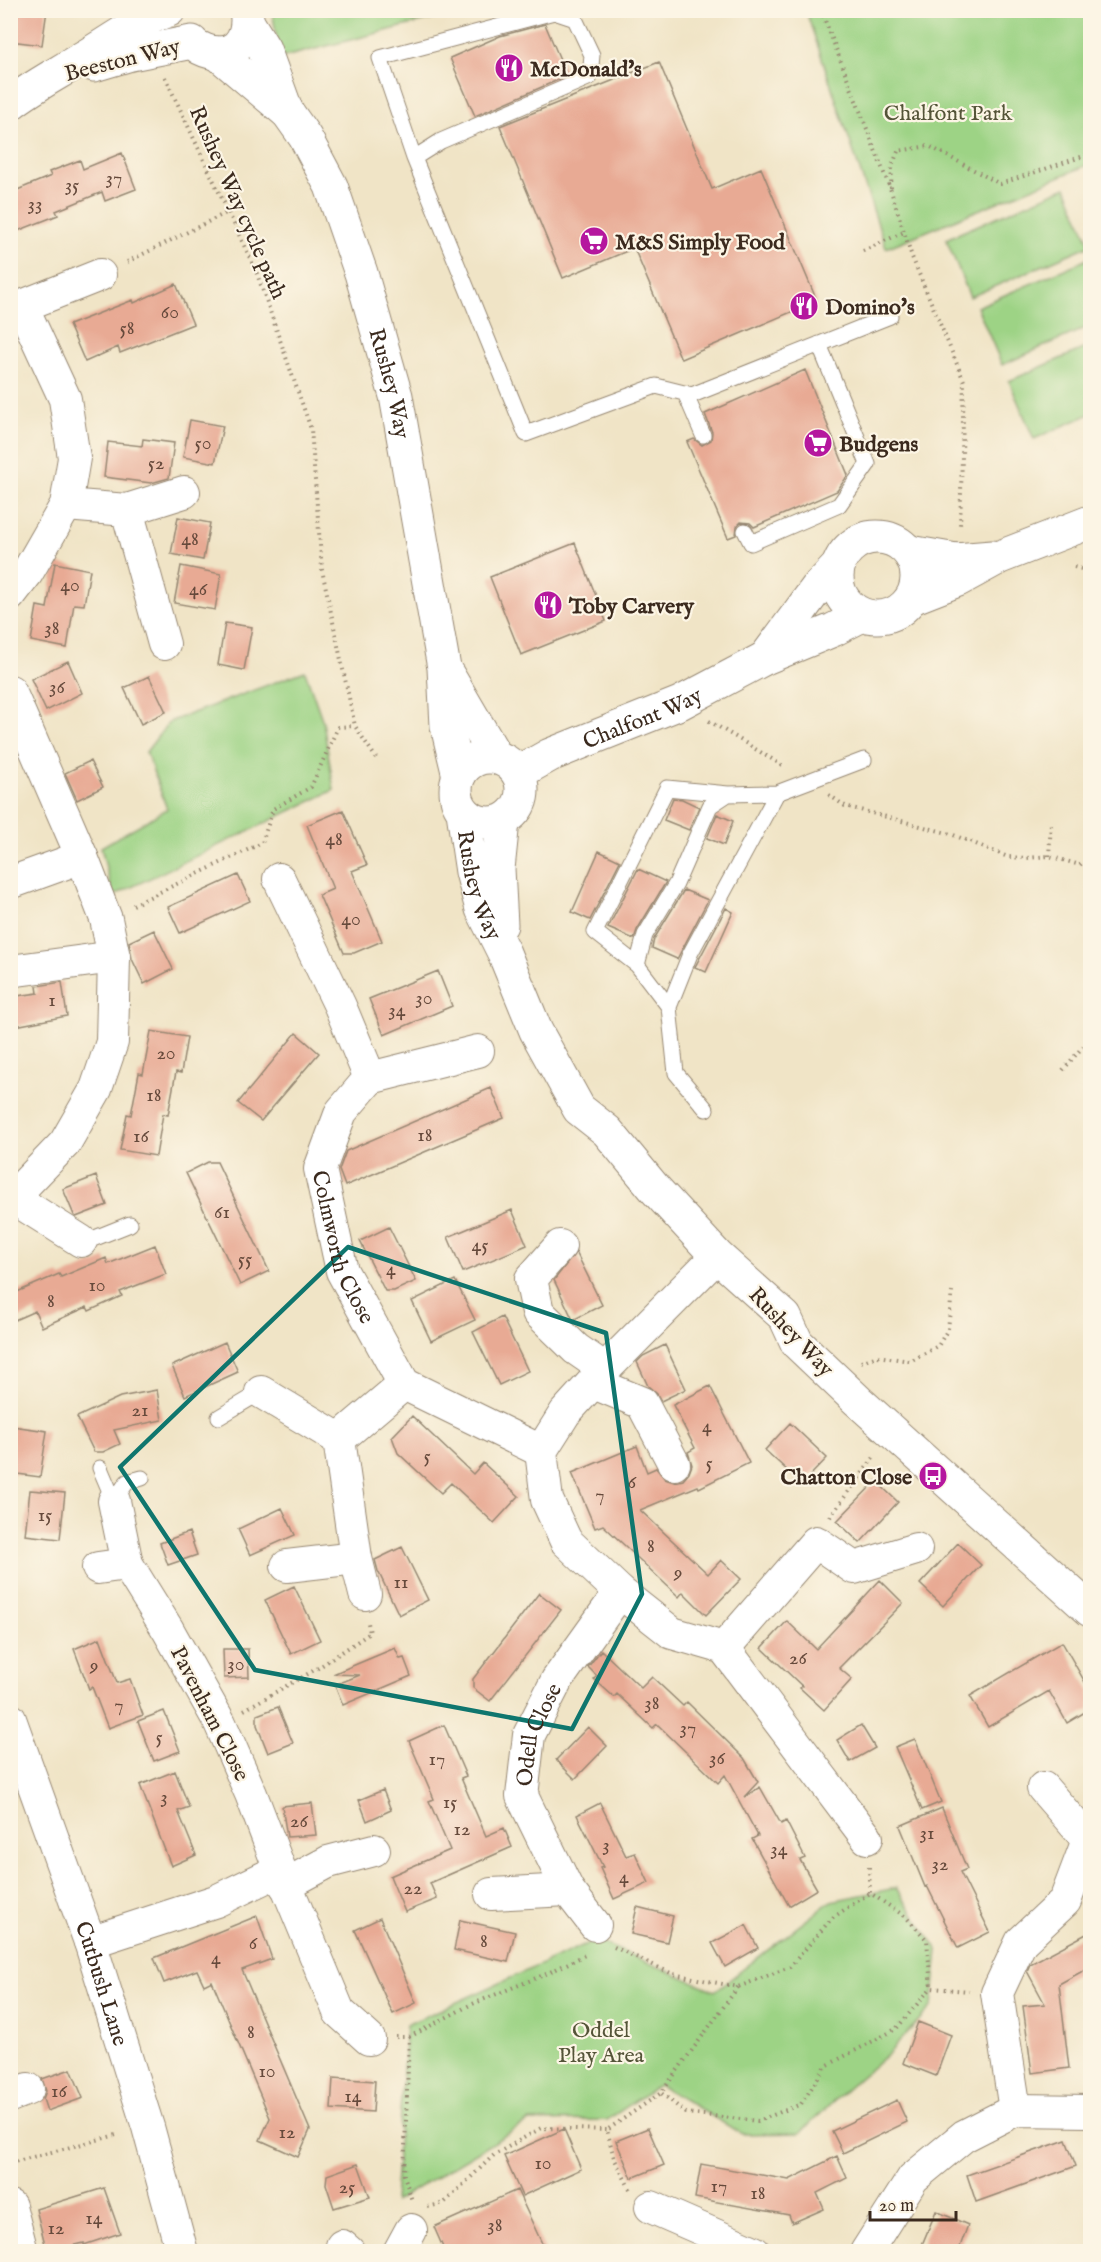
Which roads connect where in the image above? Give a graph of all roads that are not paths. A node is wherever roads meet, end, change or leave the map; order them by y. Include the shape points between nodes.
1 (169, 10) edge
2 (247, 17) edge
3 (199, 35) edge
4 (52, 77) junction
5 (10, 104) edge
6 (288, 113) junction
7 (414, 158) junction
8 (100, 275) road end
9 (890, 315) dead end
10 (22, 331) edge
11 (819, 344) junction
12 (685, 393) junction
13 (703, 435) dead end
14 (184, 492) dead end
15 (66, 505) junction
16 (127, 510) junction
17 (1090, 522) edge
18 (745, 531) dead end
19 (910, 552) junction
20 (1000, 557) junction
21 (838, 566) junction
22 (10, 595) edge
23 (912, 598) junction
24 (862, 615) junction
25 (164, 644) dead end
26 (765, 658) junction
27 (444, 668) junction
28 (10, 691) edge
29 (864, 760) dead end
30 (507, 765) junction
31 (459, 776) junction
32 (777, 793) junction
33 (728, 794) junction
34 (463, 812) junction
35 (503, 821) junction
36 (82, 857) junction
37 (279, 879) dead end
38 (10, 883) edge
39 (504, 953) junction
40 (114, 957) junction
41 (637, 965) junction
42 (10, 971) edge
43 (669, 1007) junction
44 (478, 1051) dead end
45 (370, 1078) junction
46 (706, 1108) dead end
47 (12, 1199) edge
48 (130, 1224) dead end
49 (81, 1241) joint
50 (560, 1246) dead end
51 (717, 1256) junction
52 (600, 1376) junction
53 (404, 1384) junction
54 (261, 1392) joint
55 (219, 1417) dead end
56 (339, 1439) junction
57 (541, 1451) junction
58 (674, 1464) dead end
59 (100, 1468) dead end
60 (142, 1478) dead end
61 (114, 1501) junction
62 (916, 1550) dead end
63 (356, 1558) junction
64 (287, 1566) dead end
65 (620, 1592) junction
66 (365, 1594) road end
67 (1090, 1610) edge
68 (724, 1648) junction
69 (10, 1719) edge
70 (1043, 1788) dead end
71 (867, 1838) road end
72 (1089, 1840) edge
73 (374, 1850) dead end
74 (282, 1877) junction
75 (568, 1890) junction
76 (491, 1894) dead end
77 (601, 1935) road end
78 (90, 1942) junction
79 (369, 2038) road end
80 (1015, 2110) junction
81 (1090, 2111) edge
82 (10, 2206) edge
83 (651, 2207) road end
84 (22, 2252) edge
85 (182, 2252) edge
86 (754, 2252) edge
87 (866, 2252) edge

1 - 4 street, Beeston Way
2 - 3 street, Beeston Way via 246,34 232,50
2 - 6 street, Rushey Way
3 - 4 street, Beeston Way
3 - 6 street, Rushey Way
4 - 5 street, Beeston Way
6 - 27 street, Rushey Way via 331,186 362,273 396,396
7 - 7 lane via 380,57 554,12 575,19 592,55 590,77 441,141
7 - 12 lane via 526,434 656,386
8 - 10 street via 22,306
9 - 11 lane
10 - 15 street via 65,399 74,458
11 - 12 lane via 692,395
11 - 18 lane via 868,464 839,505 751,543
12 - 13 lane
14 - 16 street
15 - 16 street
15 - 22 street
16 - 25 street
17 - 20 street
19 - 20 street via 956,560
19 - 21 street via 892,539 870,537 850,547
19 - 23 street via 918,574
20 - 23 street via 958,580
21 - 24 street via 837,578 844,600
21 - 26 street, Chalfont Way
23 - 24 street via 905,607 885,617
24 - 26 street, Chalfont Way
26 - 30 street, Chalfont Way via 680,703 550,755
27 - 30 street, Rushey Way
27 - 31 street, Rushey Way via 447,726
28 - 36 street
29 - 32 lane
30 - 31 street via 485,757 474,760
30 - 35 street via 522,784 522,795 519,806
31 - 34 street via 456,795
32 - 33 lane
32 - 43 lane via 690,954
33 - 41 lane via 710,806 676,884 645,935
33 - 41 lane via 667,788 595,932
34 - 35 street via 481,823
34 - 39 street, Rushey Way via 482,909
35 - 39 street, Rushey Way via 498,869
36 - 38 street
36 - 40 street via 106,919
37 - 45 street
39 - 51 street, Rushey Way via 536,1031 579,1109 607,1131
40 - 42 street
40 - 47 street via 112,1042 96,1089 65,1143
41 - 43 lane
43 - 46 lane via 676,1073
44 - 45 street
45 - 53 street, Colmworth Close via 341,1112 320,1169 342,1271
47 - 49 street
48 - 49 lane
50 - 52 street via 531,1279 538,1312
51 - 52 street
51 - 67 street, Rushey Way via 785,1317 797,1342 858,1401
52 - 57 street via 565,1413
52 - 58 street via 642,1403
53 - 56 street
53 - 57 street
54 - 55 lane
54 - 56 street
56 - 63 street
57 - 65 street via 546,1500 566,1541
59 - 61 lane
60 - 61 lane via 127,1482
61 - 74 street, Pavenham Close via 113,1566 168,1630 220,1723
62 - 68 street via 854,1569 816,1542
63 - 64 street
63 - 66 street
65 - 68 street via 672,1633
65 - 75 street, Odell Close via 557,1680 529,1735 522,1796
68 - 71 street
69 - 78 street, Cutbush Lane
70 - 72 street
72 - 80 street via 1065,1901 1022,1942 997,1993
73 - 74 street
74 - 78 street
74 - 79 street, Pavenham Close via 332,2022
75 - 76 street
75 - 77 street, Odell Close
78 - 85 street, Cutbush Lane
80 - 81 street
80 - 87 street via 964,2136 913,2178
82 - 84 street
83 - 86 street

